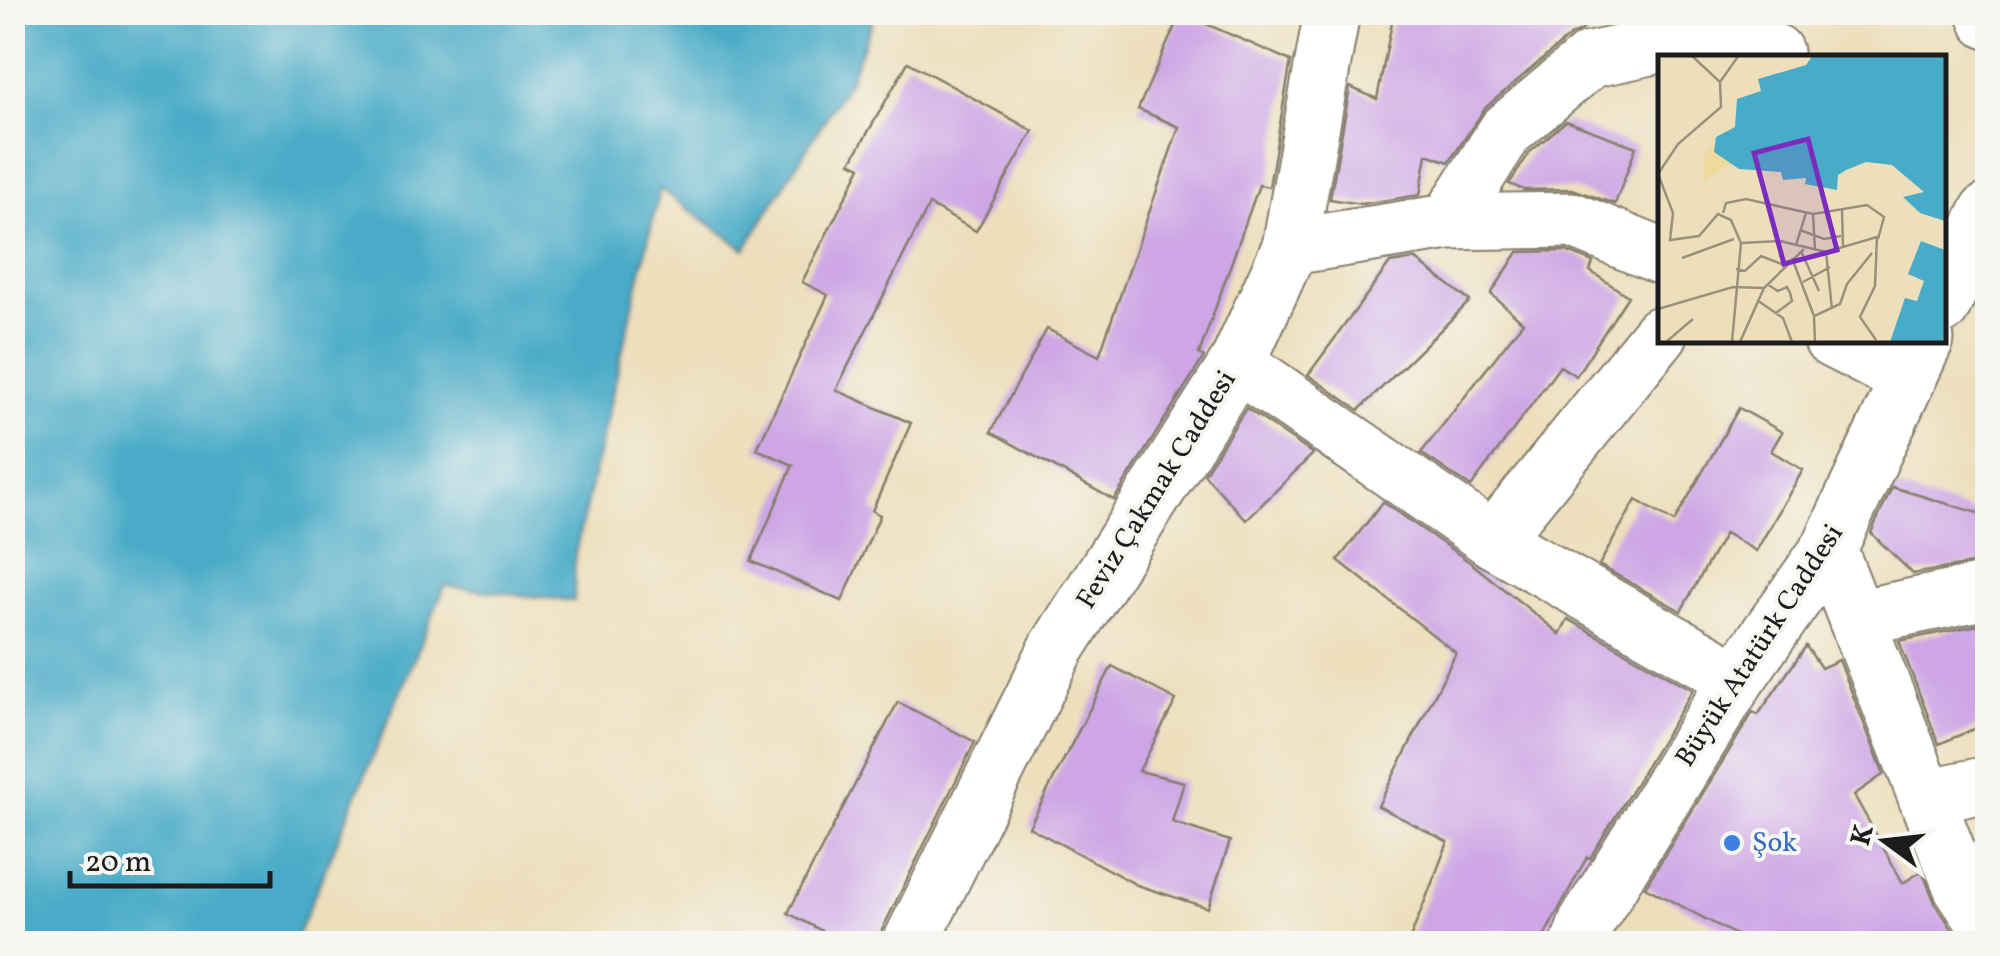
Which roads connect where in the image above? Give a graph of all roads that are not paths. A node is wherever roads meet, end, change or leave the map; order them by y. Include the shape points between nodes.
1 (1332, 12) edge
2 (1985, 12) edge
3 (1988, 21) edge
4 (1775, 41) edge
5 (1988, 212) edge
6 (1448, 222) junction
7 (1290, 248) junction
8 (1658, 255) edge
9 (1945, 300) edge
10 (1658, 336) edge
11 (1840, 342) edge
12 (1917, 360) edge
13 (1237, 364) junction
14 (1493, 540) junction
15 (1829, 549) junction
16 (1988, 592) edge
17 (1856, 618) junction
18 (1737, 679) junction
19 (1988, 784) edge
20 (1926, 797) junction
21 (1988, 926) edge
22 (910, 944) edge
23 (1579, 944) edge

1 - 7 street, Feviz Çakmak Caddesi
2 - 3 street
4 - 6 street via 1674,42 1590,60 1506,131
5 - 9 street
6 - 7 street
6 - 8 street via 1572,220
7 - 13 street, Feviz Çakmak Caddesi
10 - 14 street
11 - 12 street
12 - 15 street, Büyük Atatürk Caddesi
13 - 14 street
13 - 22 street, Feviz Çakmak Caddesi via 1057,648
14 - 18 street
15 - 17 street
15 - 18 street, Büyük Atatürk Caddesi
16 - 17 street
17 - 20 street
18 - 23 street, Büyük Atatürk Caddesi via 1586,922
19 - 20 street
20 - 21 street via 1961,886

